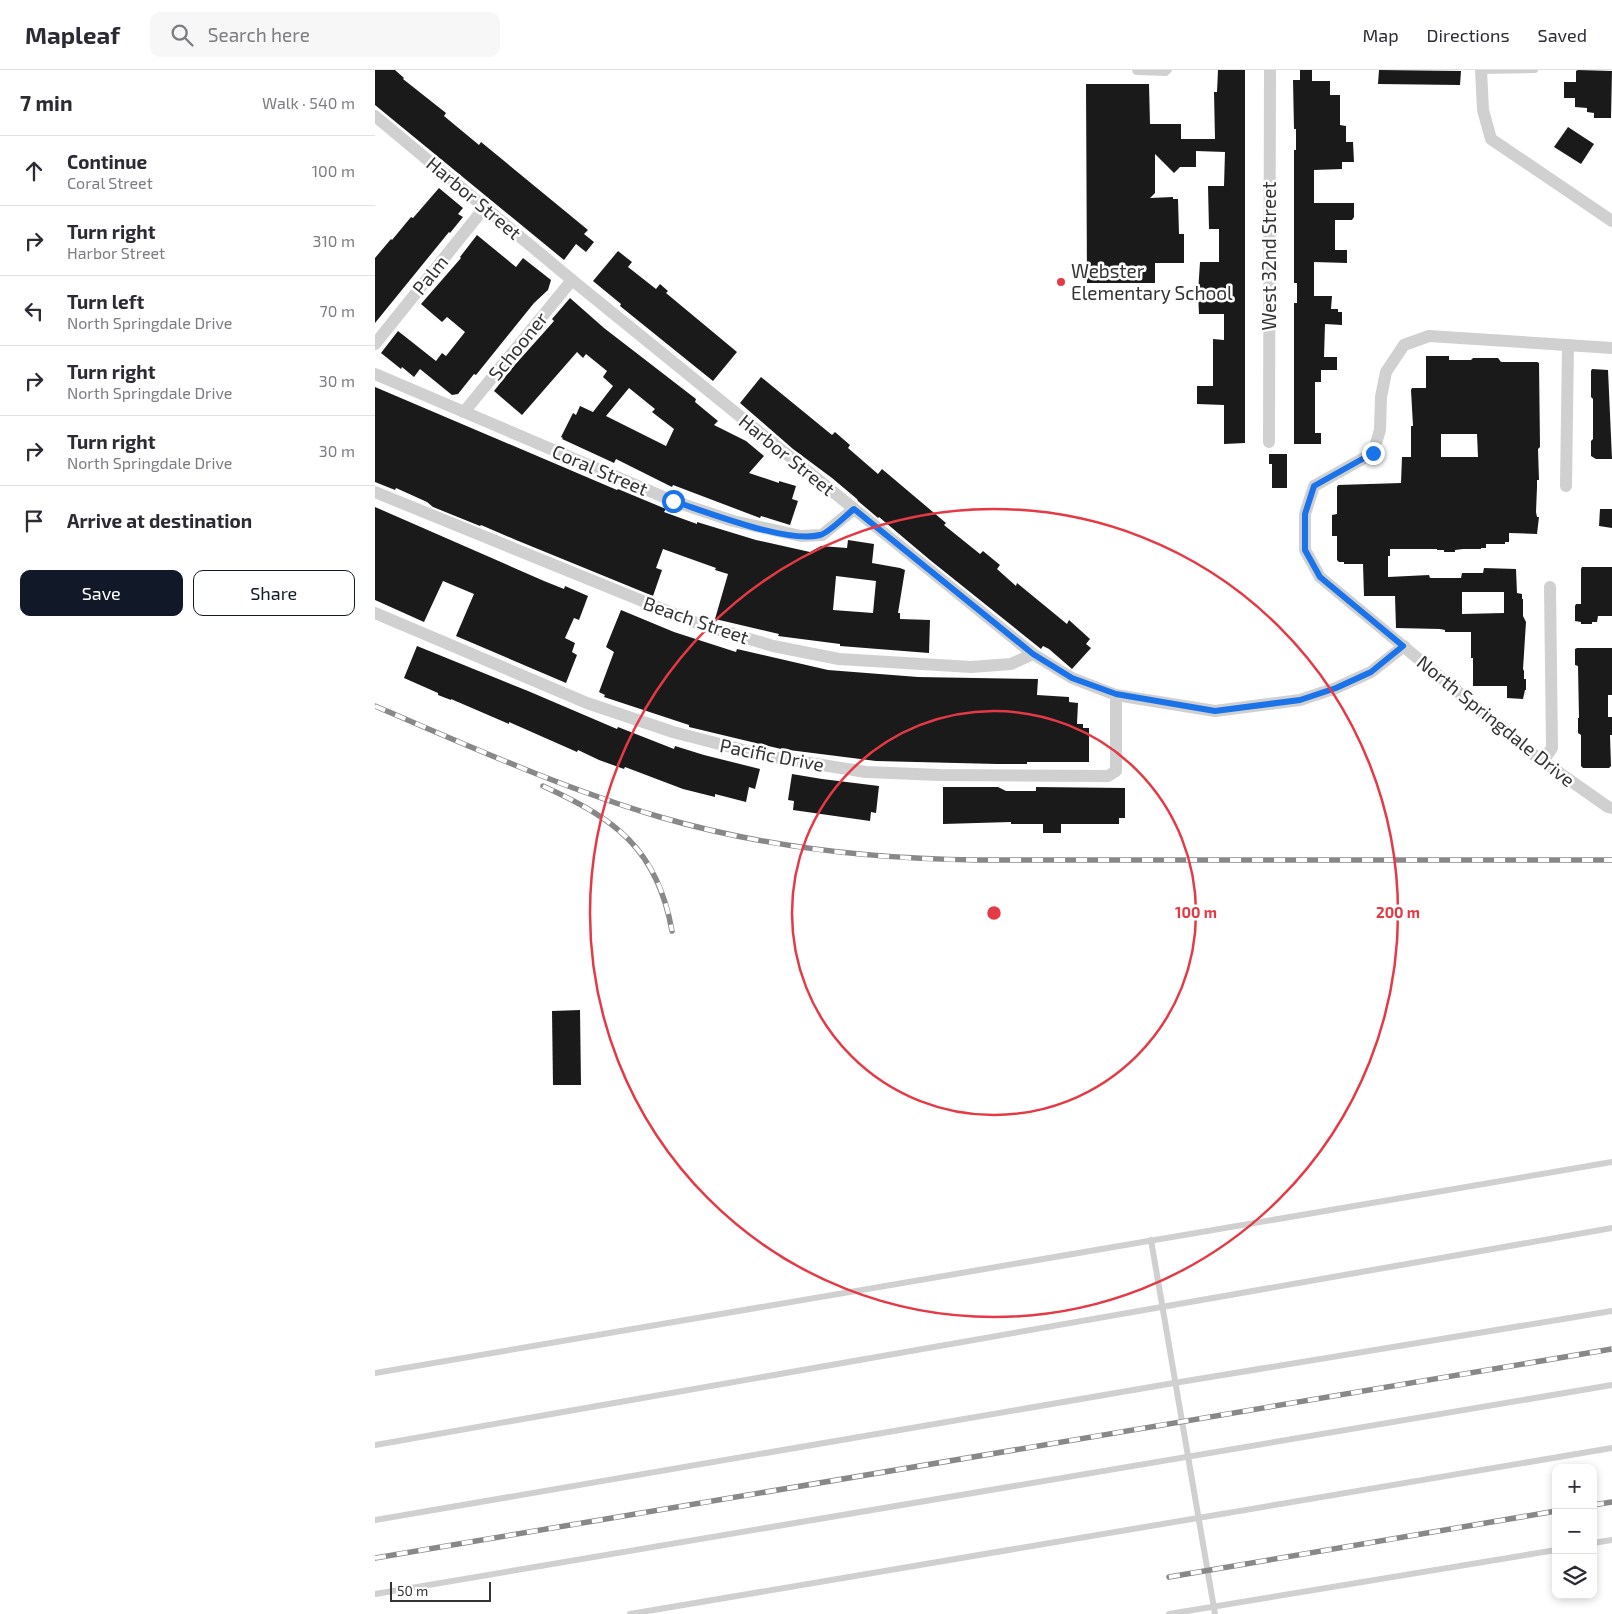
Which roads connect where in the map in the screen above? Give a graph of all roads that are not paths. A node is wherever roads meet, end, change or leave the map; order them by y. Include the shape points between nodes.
1 (1135, 70) edge
2 (1169, 70) edge
3 (1270, 70) edge
4 (1535, 70) edge
5 (1481, 71) edge
6 (375, 116) edge
7 (485, 207) junction
8 (1612, 221) edge
9 (572, 280) junction
10 (375, 344) edge
11 (1568, 345) junction
12 (1612, 348) edge
13 (375, 374) edge
14 (464, 412) junction
15 (1269, 442) dead end
16 (1566, 486) dead end
17 (375, 492) edge
18 (854, 509) junction
19 (1550, 587) dead end
20 (375, 613) edge
21 (1403, 646) junction
22 (1033, 654) junction
23 (1116, 694) junction
24 (1543, 761) junction
25 (1612, 808) edge
26 (1612, 1162) edge
27 (1612, 1228) edge
28 (1151, 1240) junction
29 (1162, 1307) junction
30 (1612, 1311) edge
31 (375, 1373) edge
32 (1175, 1383) junction
33 (1612, 1385) edge
34 (375, 1445) edge
35 (1612, 1448) edge
36 (1187, 1456) junction
37 (1198, 1518) junction
38 (375, 1520) edge
39 (1612, 1540) edge
40 (1597, 1542) edge
41 (1552, 1551) edge
42 (375, 1594) edge
43 (1213, 1606) junction
44 (630, 1614) edge
45 (1169, 1614) edge
46 (1215, 1614) edge

1 - 2 lane via 1165,73
3 - 15 street, West 32nd Street
4 - 5 lane
5 - 8 street via 1483,110 1491,139
6 - 7 street, Harbor Street
7 - 9 street, Harbor Street
7 - 10 street, Palm
9 - 14 street, Schooner
9 - 18 street, Harbor Street
11 - 12 street, North Springdale Drive
11 - 16 street
11 - 21 street, North Springdale Drive via 1429,336 1404,345 1386,372 1381,397 1381,430 1373,453 1314,486 1305,514 1305,550 1320,577
13 - 14 street, Coral Street
14 - 18 street, Coral Street via 673,501 733,521 801,536 822,535
17 - 22 street, Beach Street via 699,624 773,646 839,659 971,667 1011,664
18 - 22 street, Harbor Street
19 - 24 street via 1552,748
20 - 23 street, Pacific Drive via 587,703 673,732 767,756 866,772 1108,776 1116,771
21 - 23 street, Harbor Street via 1371,672 1300,700 1215,711
21 - 24 street, North Springdale Drive
22 - 23 street, Harbor Street via 1072,678
24 - 25 street, North Springdale Drive
26 - 28 lane
27 - 29 lane
28 - 29 lane
28 - 31 lane
29 - 32 lane
29 - 34 lane
30 - 32 lane
32 - 36 lane
32 - 38 lane
33 - 36 lane
35 - 37 lane
36 - 37 lane
36 - 42 lane
37 - 43 lane
37 - 44 lane
39 - 40 lane
41 - 43 lane
43 - 45 lane
43 - 46 lane

